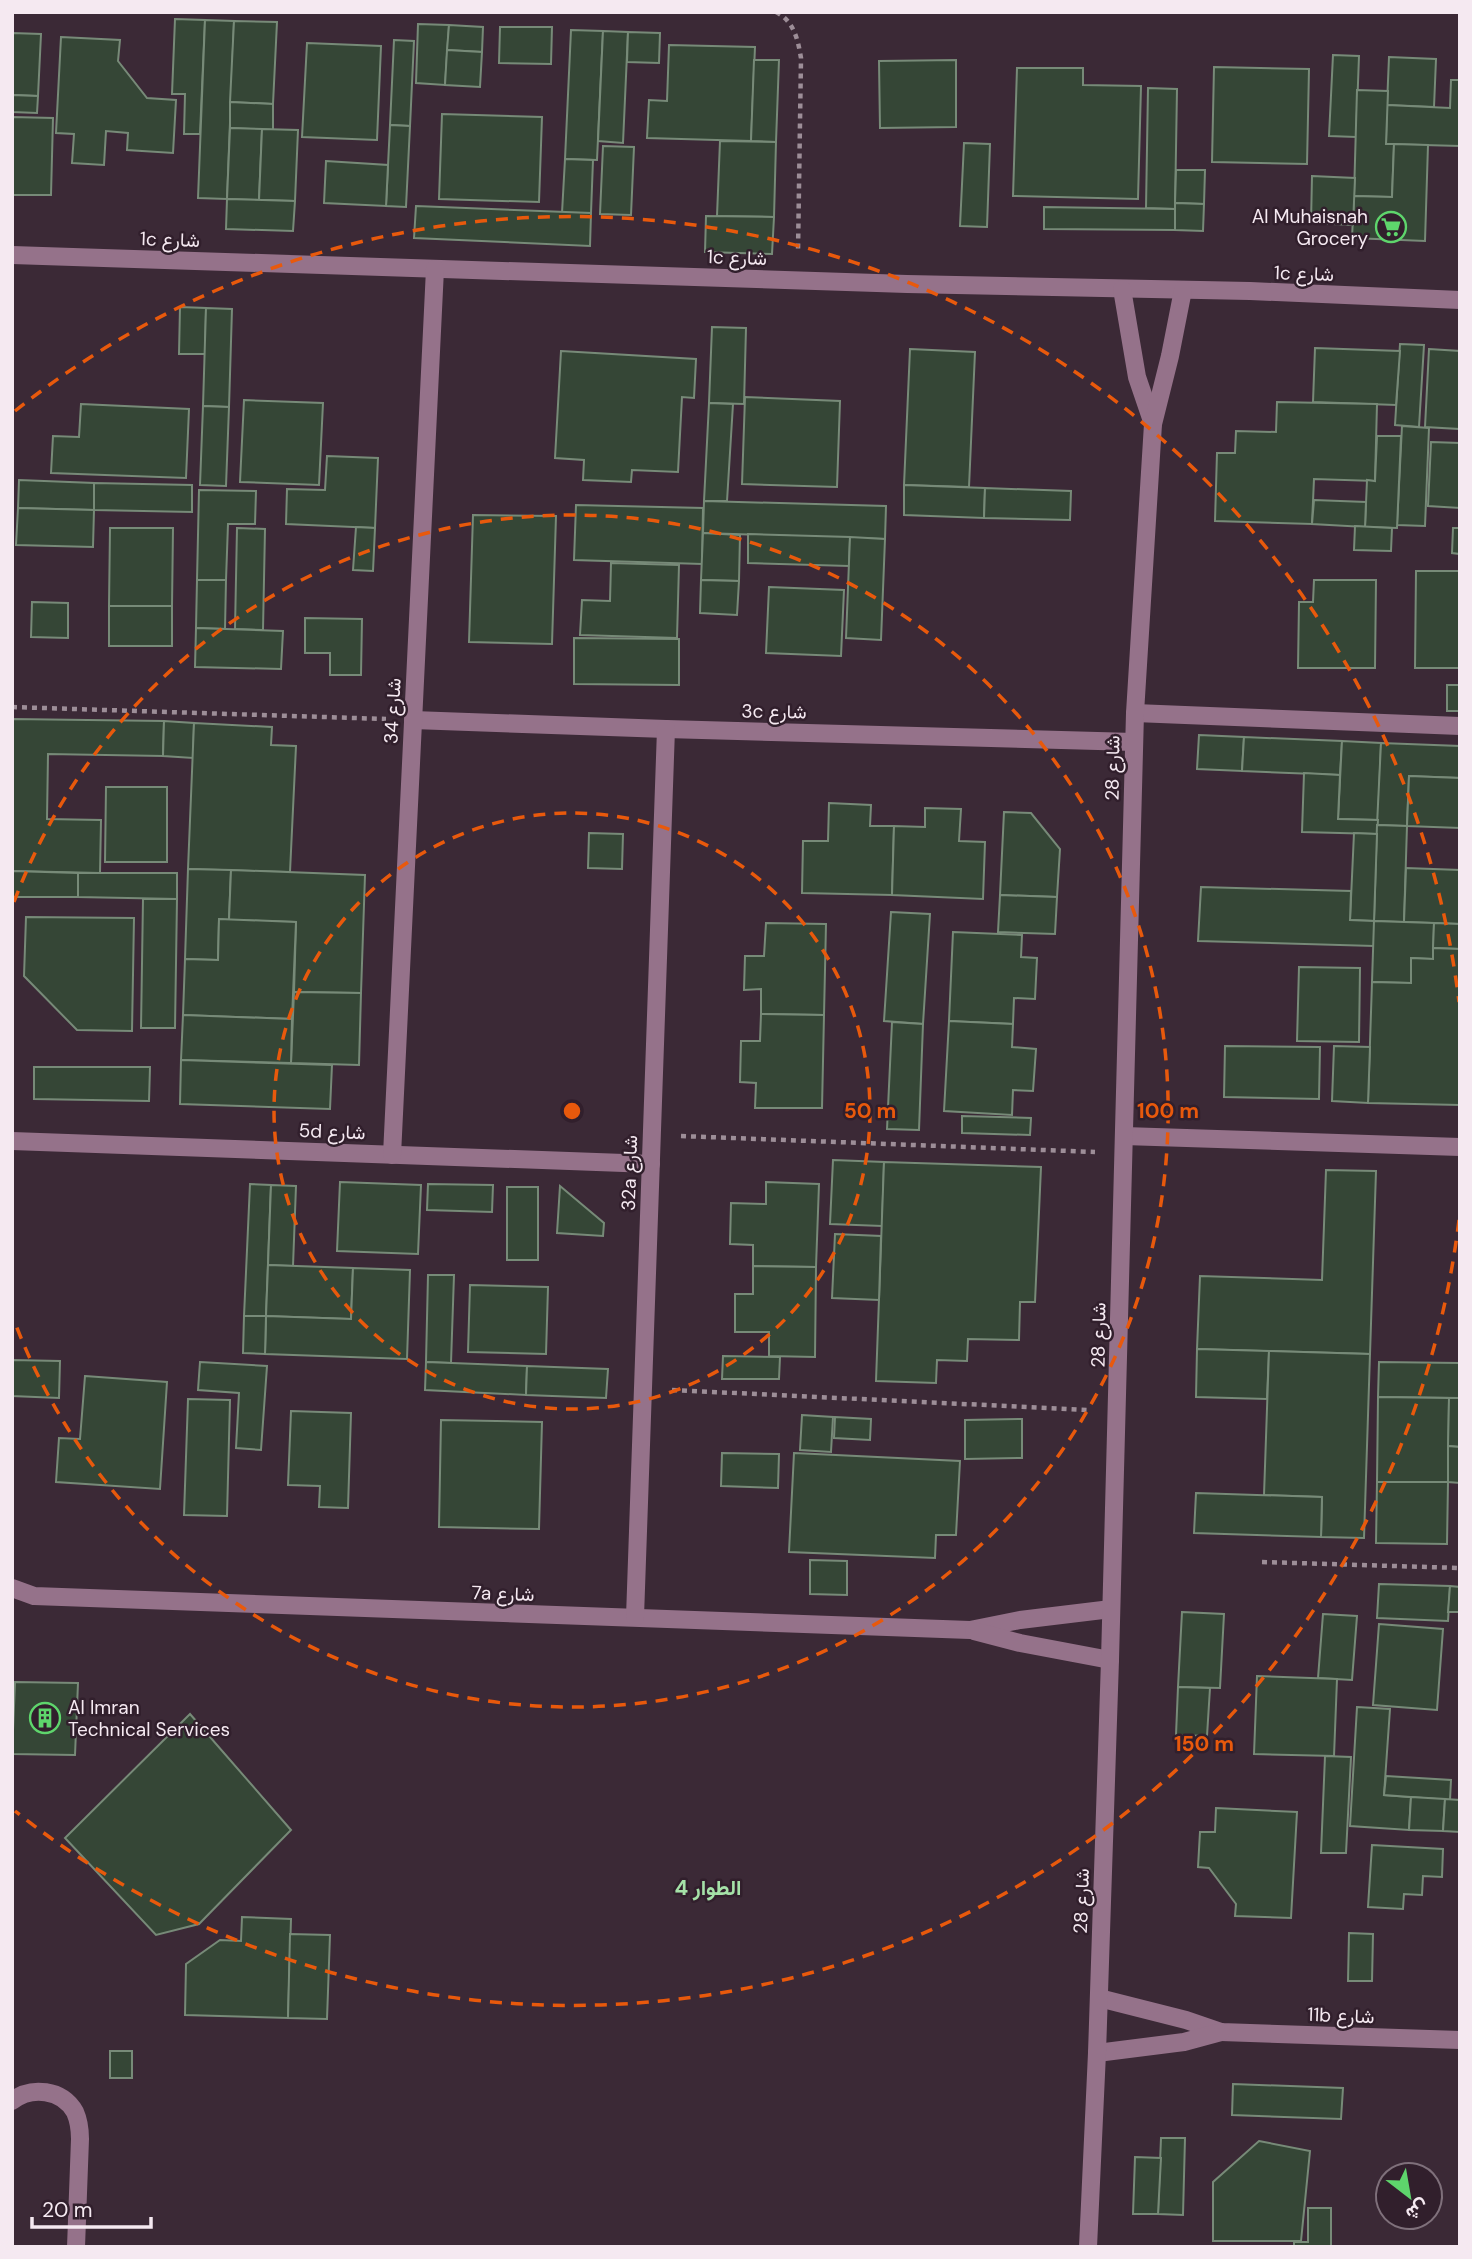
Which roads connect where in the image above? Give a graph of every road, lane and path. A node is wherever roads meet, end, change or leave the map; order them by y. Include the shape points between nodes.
1 (776, 12) edge
2 (12, 255) edge
3 (435, 269) junction
4 (797, 280) junction
5 (1122, 289) junction
6 (1183, 290) junction
7 (1460, 300) edge
8 (1153, 424) junction
9 (12, 707) edge
10 (1135, 713) junction
11 (413, 720) junction
12 (1460, 726) edge
13 (666, 729) junction
14 (1134, 741) junction
15 (652, 1135) junction
16 (12, 1141) edge
17 (1124, 1144) junction
18 (1460, 1147) edge
19 (392, 1154) junction
20 (651, 1164) junction
21 (643, 1388) junction
22 (1117, 1411) junction
23 (1262, 1562) dead end
24 (1460, 1568) edge
25 (12, 1588) edge
26 (34, 1596) junction
27 (12, 1601) edge
28 (1111, 1609) junction
29 (635, 1617) junction
30 (970, 1630) junction
31 (1110, 1661) junction
32 (1099, 1998) junction
33 (1221, 2032) junction
34 (1460, 2040) edge
35 (1097, 2053) junction
36 (15, 2098) edge
37 (76, 2247) edge
38 (1088, 2247) edge

1 - 4 path via 786,17 798,38 801,58
2 - 3 street, 1c شارع
3 - 4 street, 1c شارع
3 - 11 street, شارع 34
4 - 5 street, 1c شارع
5 - 6 street, 1c شارع
5 - 8 street, شارع 28 via 1137,377
6 - 7 street, 1c شارع
6 - 8 street, شارع 28
8 - 10 street, شارع 28
9 - 11 path
10 - 12 street
10 - 14 street, شارع 28
11 - 13 street, 3c شارع
11 - 19 street, شارع 34
13 - 14 street, 3c شارع
13 - 15 street, 32a شارع
14 - 17 street, شارع 28
15 - 17 path
15 - 20 street, 32a شارع
16 - 19 street, 5d شارع
17 - 18 street
17 - 22 street, شارع 28
19 - 20 street, 5d شارع
20 - 21 street, 32a شارع
21 - 22 path
21 - 29 street, 32a شارع
22 - 28 street, شارع 28
23 - 24 path
25 - 26 street, 7a شارع
26 - 27 street, 7a شارع
26 - 29 street, 7a شارع
28 - 30 street, 7a شارع
28 - 31 street, شارع 28
29 - 30 street, 7a شارع
30 - 31 street, 7a شارع
31 - 32 street, شارع 28
32 - 33 street, 11b شارع
32 - 35 street, شارع 28
33 - 34 street, 11b شارع
33 - 35 street, 11b شارع via 1175,2044
35 - 38 street, شارع 28
36 - 37 street via 34,2091 49,2092 74,2110 79,2124

